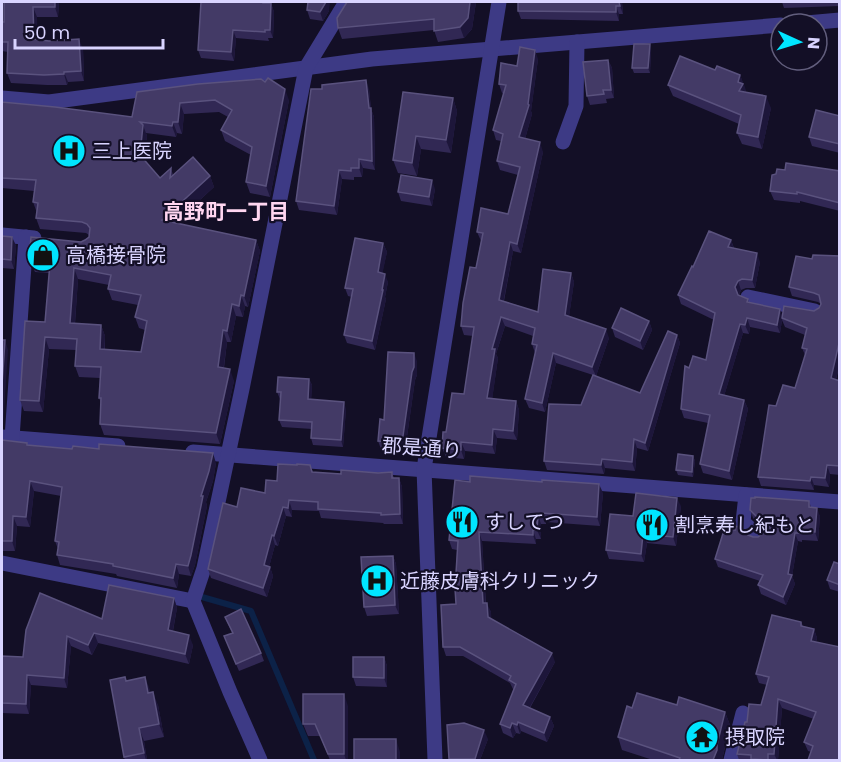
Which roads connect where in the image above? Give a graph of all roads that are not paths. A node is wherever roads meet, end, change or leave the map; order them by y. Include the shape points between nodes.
1 (346, 2) edge
2 (499, 2) edge
3 (769, 26) edge
4 (577, 42) junction
5 (491, 48) junction
6 (306, 68) junction
7 (2, 98) edge
8 (563, 142) dead end
9 (2, 235) edge
10 (26, 237) junction
11 (50, 240) edge
12 (748, 297) edge
13 (816, 311) edge
14 (7, 437) edge
15 (137, 448) edge
16 (183, 452) edge
17 (228, 455) junction
18 (424, 469) junction
19 (746, 495) junction
20 (840, 502) edge
21 (758, 536) edge
22 (2, 563) edge
23 (193, 601) junction
24 (743, 713) dead end
25 (260, 760) edge
26 (435, 760) edge
27 (731, 760) edge

1 - 6 street
2 - 5 street
3 - 4 street
4 - 5 street
4 - 8 street via 576,106
5 - 6 street
5 - 18 street
6 - 7 street via 49,102
6 - 17 street
9 - 10 street
10 - 11 street
10 - 14 street
12 - 13 street
14 - 15 street
16 - 17 street, 郡是通り
17 - 18 street, 郡是通り
17 - 23 street via 204,568
18 - 19 street, 郡是通り
18 - 26 street
19 - 20 street, 郡是通り
19 - 21 street via 743,522
22 - 23 street
23 - 25 street
24 - 27 street

